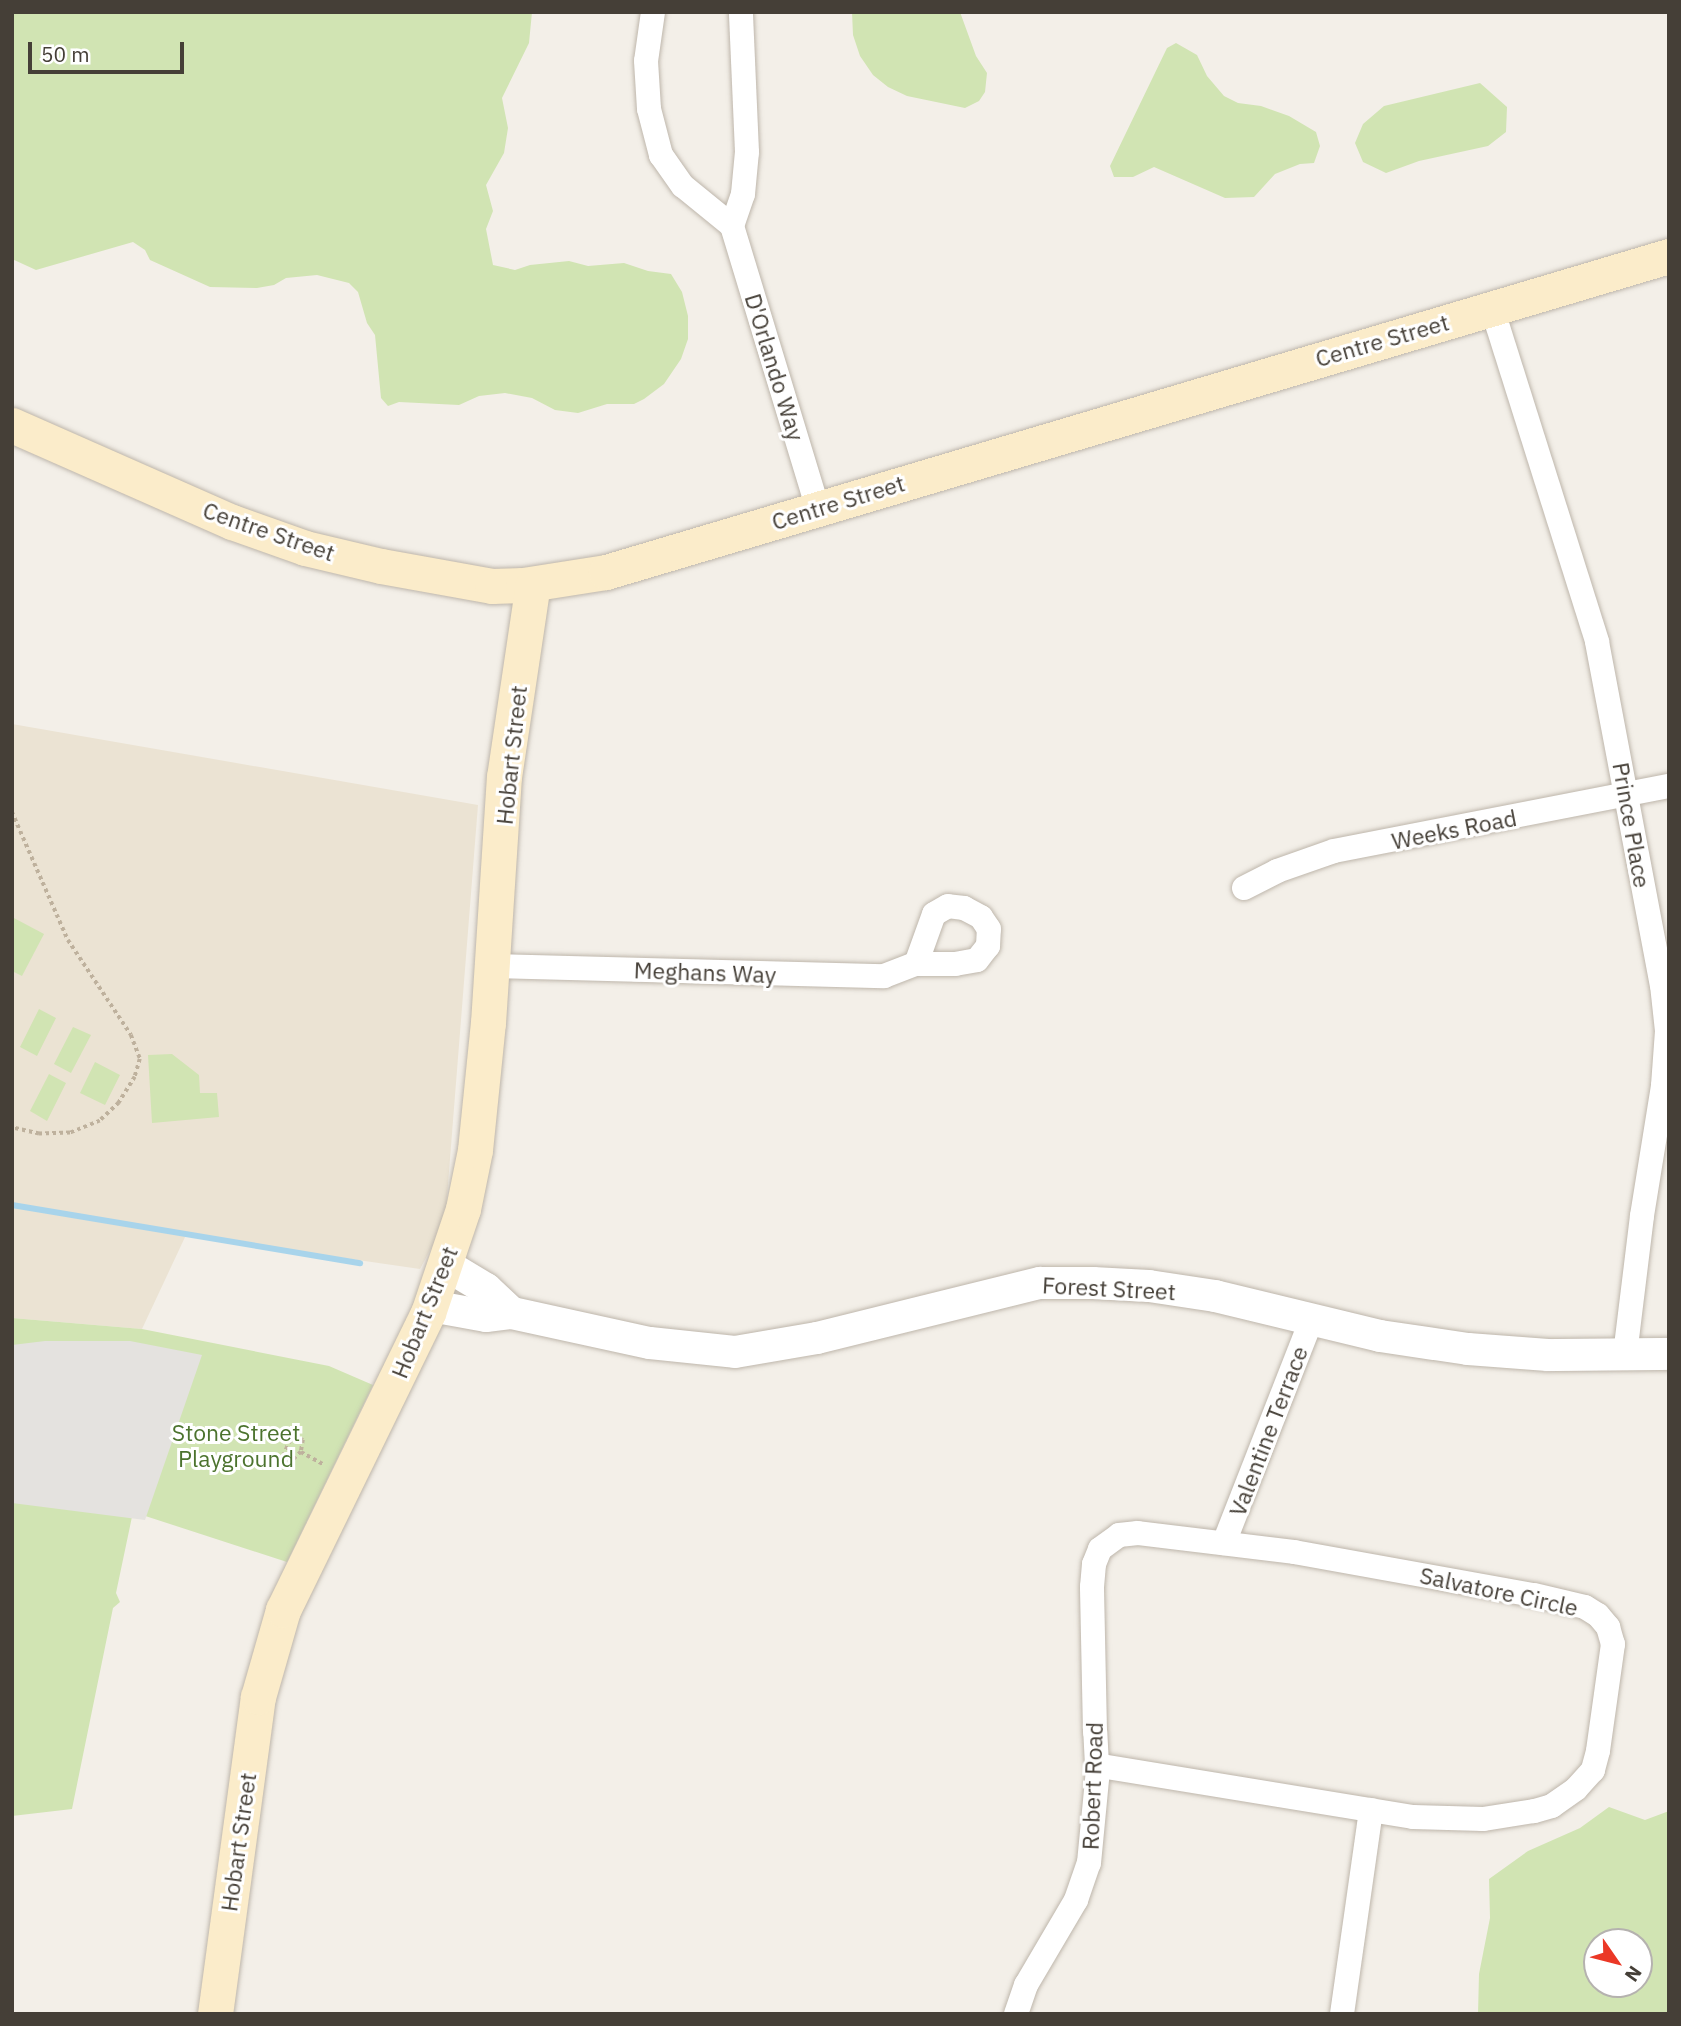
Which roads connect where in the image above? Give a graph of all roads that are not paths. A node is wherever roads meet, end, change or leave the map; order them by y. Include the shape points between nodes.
1 (653, 12) edge
2 (741, 12) edge
3 (733, 226) junction
4 (1665, 261) edge
5 (1492, 308) junction
6 (12, 425) edge
7 (818, 509) junction
8 (533, 584) junction
9 (1669, 786) edge
10 (1626, 795) junction
11 (1244, 888) dead end
12 (916, 964) dead end
13 (493, 965) junction
14 (1662, 1130) edge
15 (446, 1265) junction
16 (431, 1306) junction
17 (512, 1313) junction
18 (1312, 1319) junction
19 (1669, 1354) edge
20 (1625, 1355) junction
21 (1224, 1543) junction
22 (1106, 1544) joint
23 (1097, 1765) junction
24 (1371, 1810) junction
25 (215, 2014) edge
26 (1016, 2014) edge
27 (1342, 2014) edge

1 - 3 street via 646,73 649,109 661,155 683,186
2 - 3 street via 747,152 743,194
3 - 7 street, D'Orlando Way
4 - 5 main road, Centre Street
5 - 7 main road, Centre Street
5 - 10 street, Prince Place via 1587,606
6 - 8 main road, Centre Street via 232,522 305,548 492,586
7 - 8 main road, Centre Street via 606,572
8 - 13 main road, Hobart Street via 504,778
9 - 10 street, Weeks Road
10 - 11 street, Weeks Road via 1334,852
10 - 14 street, Prince Place via 1667,1031
12 - 13 street, Meghans Way via 884,976
13 - 15 main road, Hobart Street via 475,1150
14 - 20 street, Prince Place
15 - 16 main road, Hobart Street
15 - 17 street via 486,1289
16 - 17 street, Forest Street via 486,1317
16 - 25 main road, Hobart Street via 283,1610 258,1698
17 - 18 street, Forest Street via 650,1343 735,1352 817,1338 1040,1283 1149,1286
18 - 20 street, Forest Street via 1380,1336 1468,1349
18 - 21 street, Valentine Terrace
19 - 20 street, Forest Street
21 - 22 street, Salvatore Circle via 1138,1533 1119,1535
21 - 24 street, Salvatore Circle via 1585,1606 1608,1627 1613,1644 1598,1751 1593,1769 1576,1789 1552,1806 1483,1819 1413,1817
22 - 23 street, Robert Road via 1094,1564 1092,1587
23 - 24 street, Salvatore Circle
23 - 26 street, Robert Road via 1089,1863 1076,1900 1026,1986
24 - 27 street

